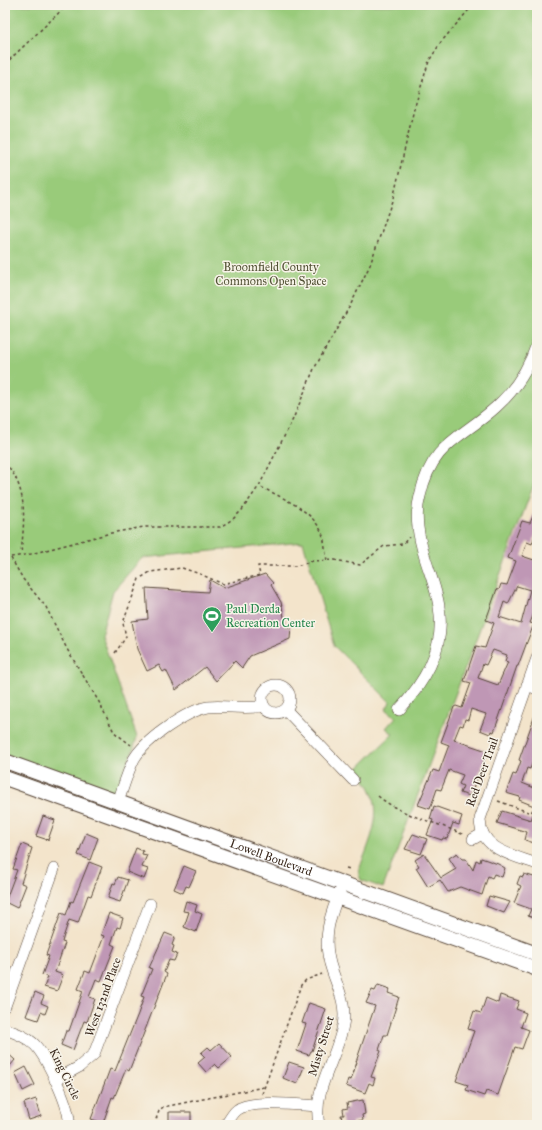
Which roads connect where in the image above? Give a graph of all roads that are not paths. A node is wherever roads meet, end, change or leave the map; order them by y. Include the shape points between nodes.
1 (537, 344) edge
2 (537, 658) edge
3 (532, 687) edge
4 (263, 706) junction
5 (286, 710) junction
6 (399, 710) dead end
7 (5, 762) edge
8 (5, 778) edge
9 (353, 780) dead end
10 (50, 794) junction
11 (118, 802) junction
12 (537, 864) edge
13 (54, 869) dead end
14 (340, 891) junction
15 (150, 904) dead end
16 (537, 954) edge
17 (537, 969) edge
18 (5, 1006) edge
19 (5, 1029) edge
20 (55, 1080) junction
21 (318, 1106) junction
22 (69, 1125) edge
23 (226, 1125) edge
24 (319, 1125) edge

1 - 6 street via 527,367 509,393 495,408 447,444 433,461 425,478 418,502 418,531 439,606 440,635 429,670
2 - 3 street, Red Deer Trail
3 - 12 street, Red Deer Trail via 486,797 478,837
4 - 5 street via 273,713 282,713
4 - 5 street via 262,697 266,689 274,685 280,686 288,691 290,696
4 - 11 street via 199,709 168,728 135,758
5 - 9 street
7 - 11 main road, Lowell Boulevard
8 - 10 main road, Lowell Boulevard
10 - 11 main road via 72,797 108,810 113,810
10 - 14 main road, Lowell Boulevard
11 - 14 main road, Lowell Boulevard
13 - 18 street
14 - 16 main road, Lowell Boulevard
14 - 17 main road, Lowell Boulevard
14 - 21 street, Misty Street via 328,926 326,947 342,995 344,1015 341,1035 321,1089
15 - 20 street, West 132nd Place via 94,1054 79,1067
19 - 20 street, King Circle via 35,1044
20 - 22 street, King Circle via 70,1117
21 - 23 street via 259,1104 238,1109
21 - 24 street, Misty Street

